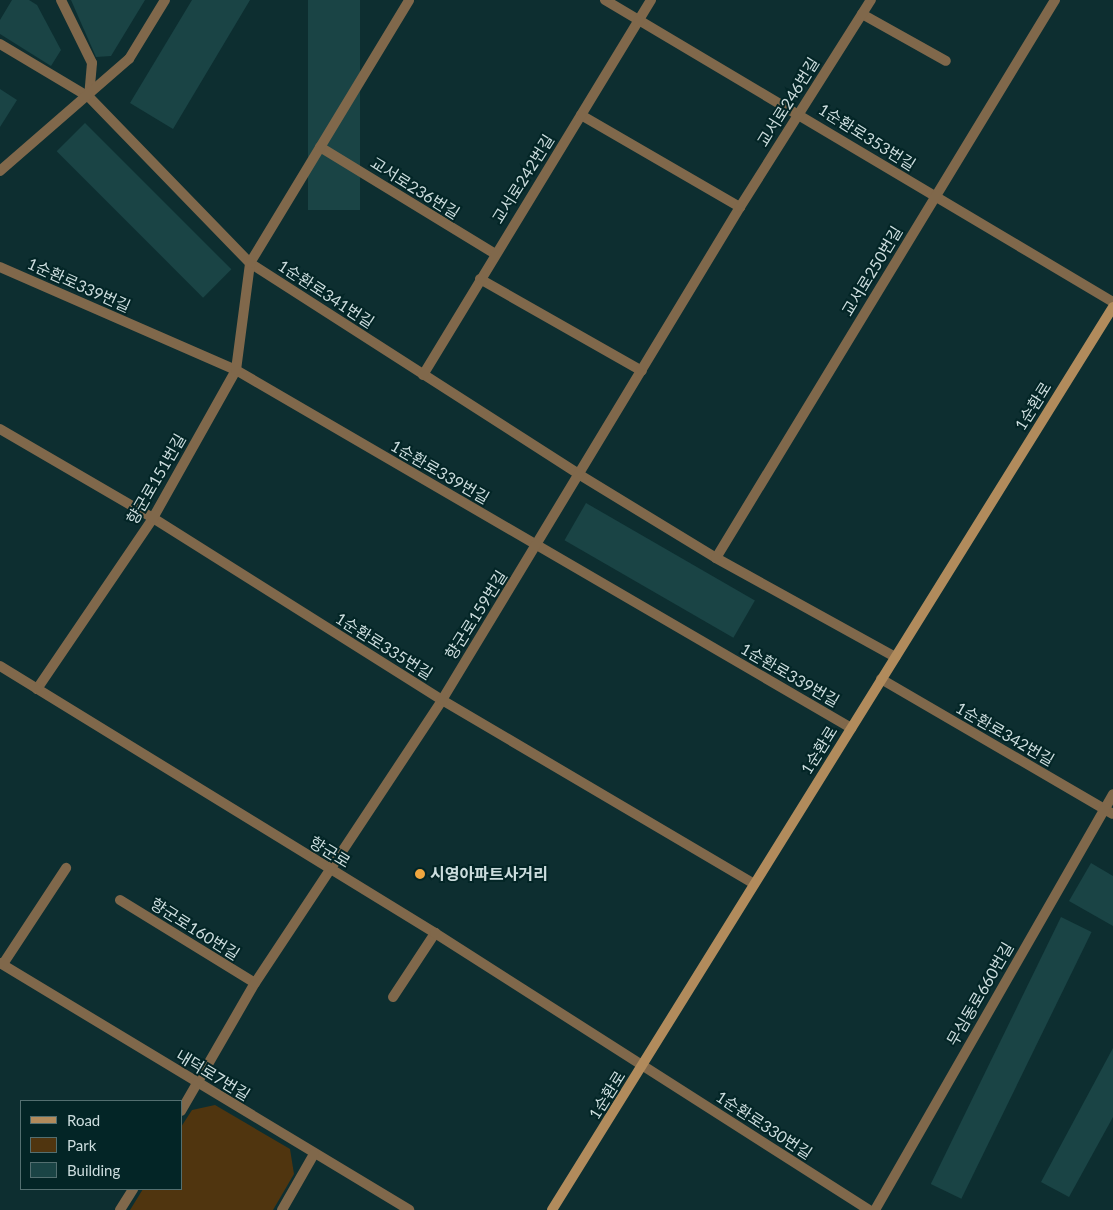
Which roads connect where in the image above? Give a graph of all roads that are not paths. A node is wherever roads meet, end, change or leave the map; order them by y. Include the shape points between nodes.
1 (61, 0) edge
2 (165, 0) edge
3 (409, 0) edge
4 (605, 0) edge
5 (651, 0) edge
6 (871, 0) edge
7 (1055, 0) edge
8 (862, 14) junction
9 (639, 20) junction
10 (0, 44) edge
11 (946, 60) dead end
12 (89, 97) junction
13 (799, 112) junction
14 (581, 115) junction
15 (320, 147) junction
16 (0, 171) edge
17 (935, 197) junction
18 (740, 207) junction
19 (495, 254) junction
20 (250, 263) junction
21 (0, 268) edge
22 (480, 279) junction
23 (1113, 302) edge
24 (1113, 306) edge
25 (236, 370) junction
26 (642, 371) junction
27 (423, 375) junction
28 (0, 429) edge
29 (580, 475) junction
30 (153, 518) junction
31 (536, 546) junction
32 (716, 558) junction
33 (895, 657) junction
34 (0, 666) edge
35 (881, 679) junction
36 (37, 689) junction
37 (442, 700) junction
38 (851, 728) junction
39 (1113, 794) edge
40 (1109, 812) edge
41 (66, 868) dead end
42 (332, 871) junction
43 (754, 884) junction
44 (120, 900) dead end
45 (435, 933) junction
46 (1, 964) edge
47 (255, 983) junction
48 (393, 997) dead end
49 (643, 1066) junction
50 (198, 1084) junction
51 (182, 1109) edge
52 (314, 1154) junction
53 (132, 1190) edge
54 (120, 1210) edge
55 (282, 1210) edge
56 (409, 1210) edge
57 (552, 1210) edge
58 (870, 1210) edge
59 (875, 1210) edge

1 - 12 street via 92,63
2 - 12 street via 129,59
3 - 15 street
4 - 9 street, 1순환로353번길
5 - 9 street, 교서로242번길
6 - 8 street, 교서로246번길
7 - 17 street, 교서로250번길
8 - 11 street
8 - 13 street, 교서로246번길
9 - 13 street, 1순환로353번길
9 - 14 street, 교서로242번길
10 - 12 street, 1순환로341번길
12 - 16 street
12 - 20 street, 1순환로341번길
13 - 17 street, 1순환로353번길
13 - 18 street, 교서로246번길
14 - 18 street
14 - 19 street, 교서로242번길
15 - 19 street, 교서로236번길
15 - 20 street
17 - 23 street, 1순환로353번길
17 - 32 street, 교서로250번길
18 - 26 street, 교서로246번길
19 - 22 street, 교서로242번길
20 - 25 street, 향군로151번길
20 - 27 street, 1순환로341번길
21 - 25 street, 1순환로339번길
22 - 26 street
22 - 27 street, 교서로242번길
24 - 33 main road, 1순환로
25 - 30 street, 향군로151번길
25 - 31 street, 1순환로339번길
26 - 29 street, 교서로246번길
27 - 29 street, 1순환로341번길
28 - 30 street, 1순환로335번길
29 - 31 street, 향군로159번길
29 - 32 street, 1순환로341번길
30 - 36 street, 향군로151번길
30 - 37 street, 1순환로335번길
31 - 37 street, 향군로159번길
31 - 38 street, 1순환로339번길
32 - 33 street, 1순환로341번길
33 - 35 main road, 1순환로
34 - 36 street, 향군로
35 - 38 main road, 1순환로
35 - 40 street, 1순환로342번길
36 - 42 street, 향군로
37 - 42 street, 향군로159번길
37 - 43 street, 1순환로335번길
38 - 43 main road, 1순환로
39 - 40 street, 무심동로660번길
40 - 59 street, 무심동로660번길
41 - 46 street, 내덕로7번길
42 - 45 street, 향군로
42 - 47 street
43 - 49 main road, 1순환로
44 - 47 street, 향군로160번길
45 - 48 street
45 - 49 street, 향군로
46 - 50 street, 내덕로7번길
47 - 50 street
49 - 57 main road, 1순환로
49 - 58 street, 1순환로330번길
50 - 51 street
50 - 52 street, 내덕로7번길
52 - 55 street
52 - 56 street, 내덕로7번길
53 - 54 street

